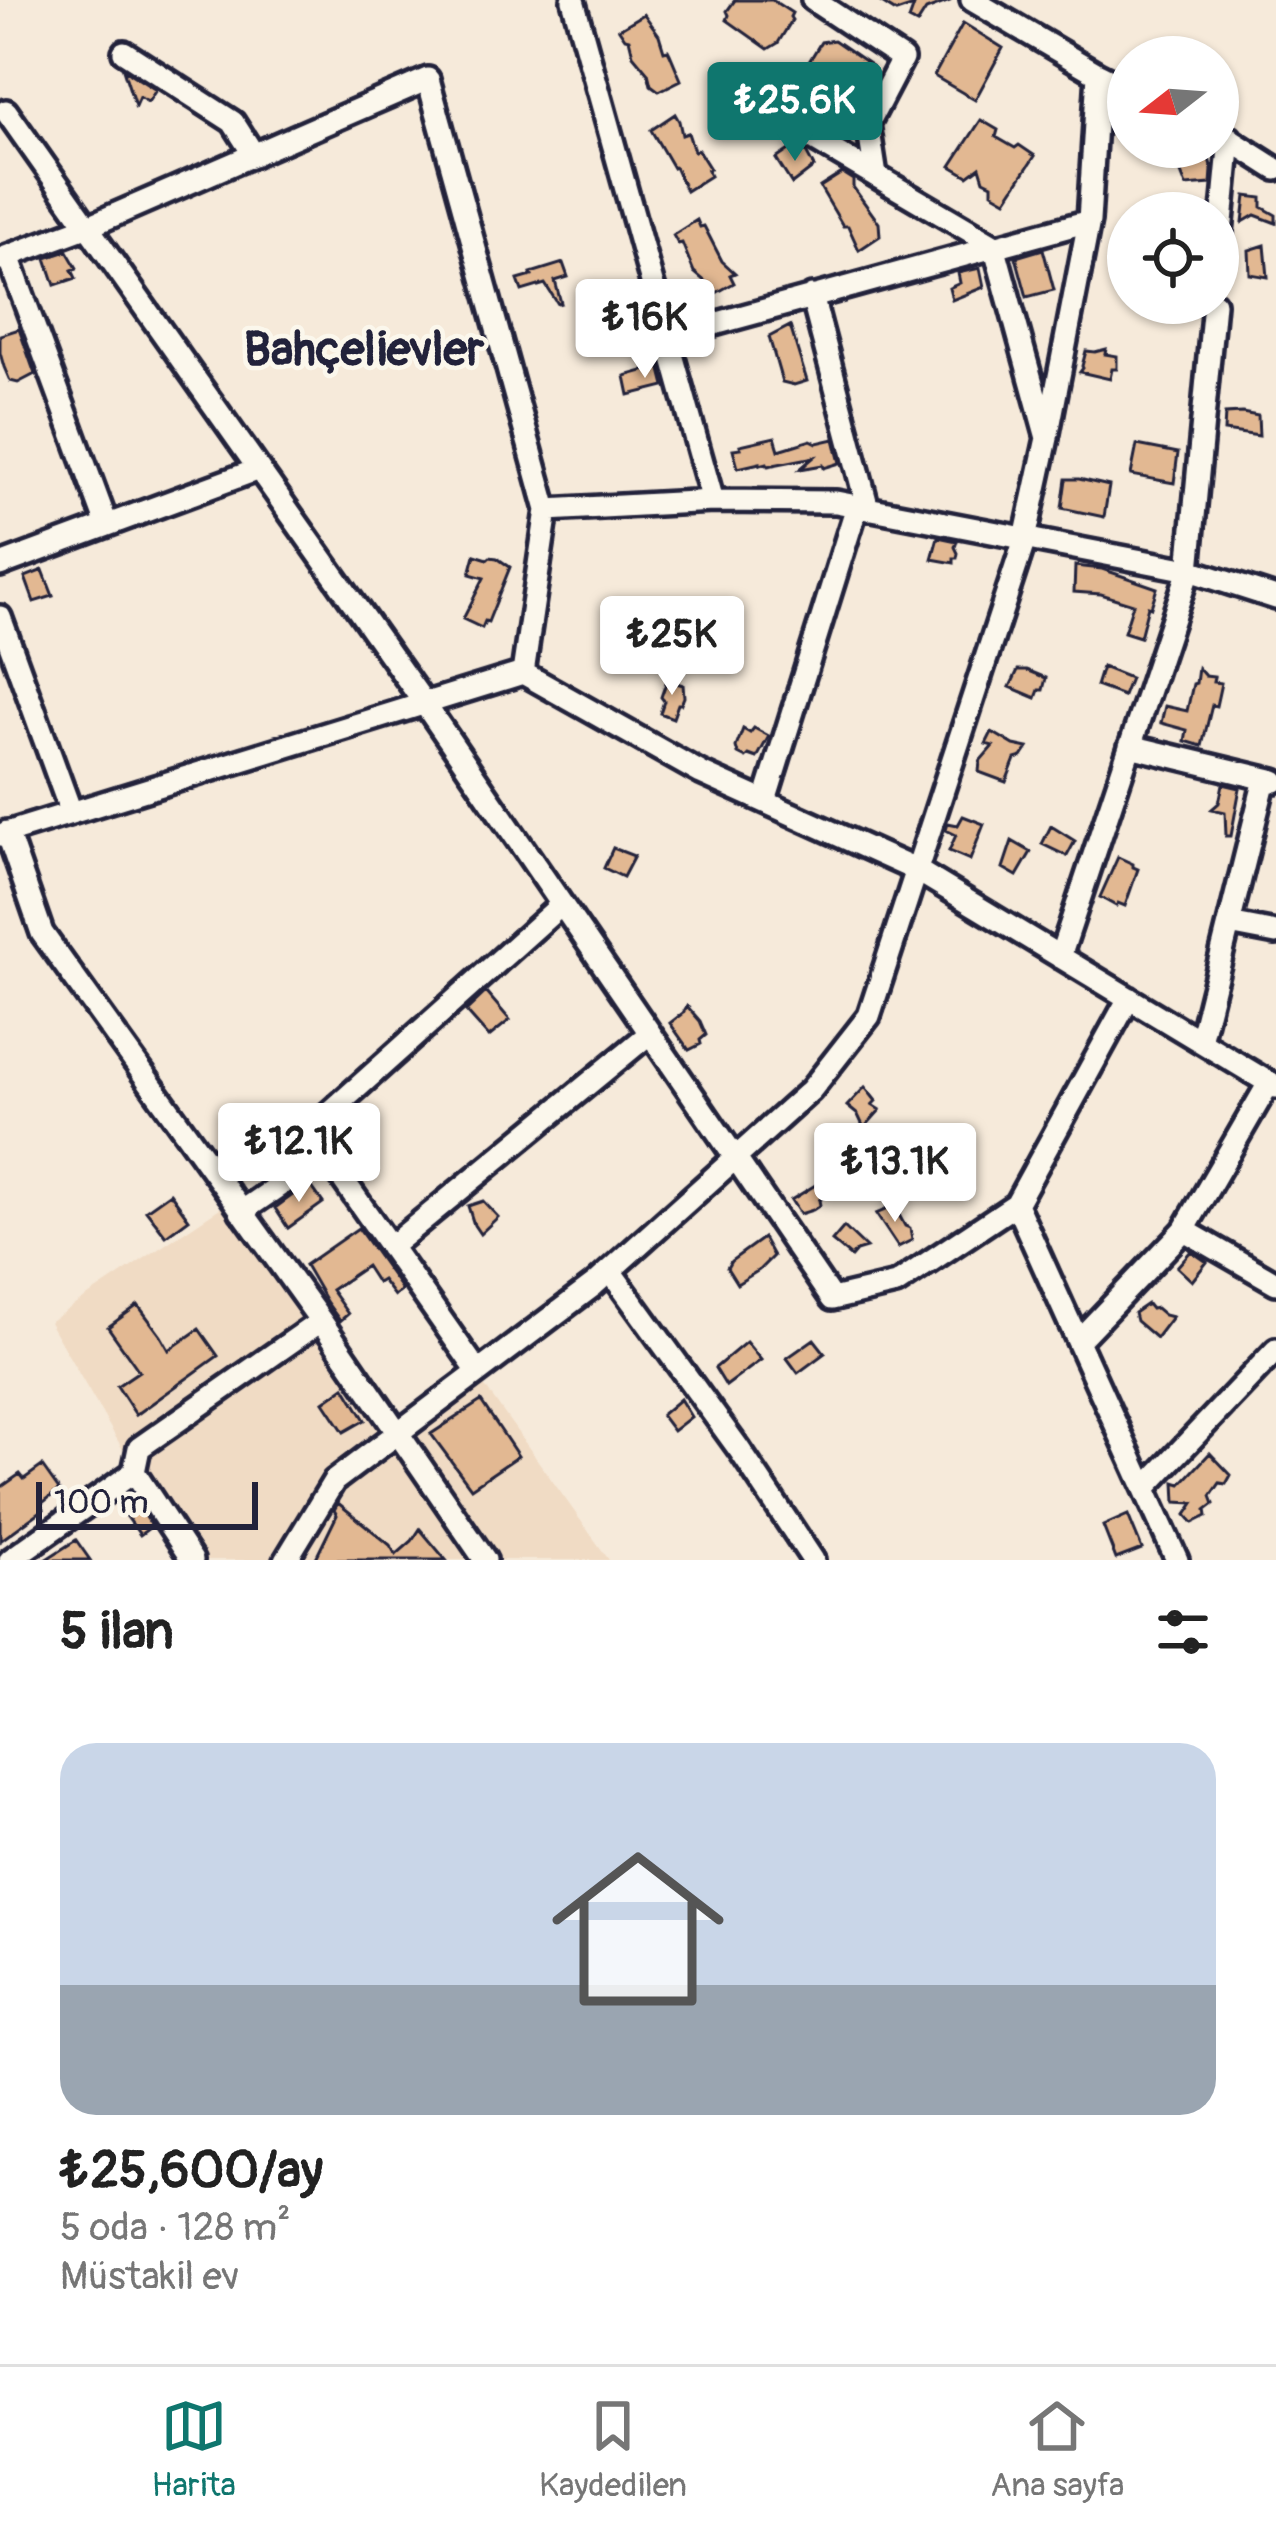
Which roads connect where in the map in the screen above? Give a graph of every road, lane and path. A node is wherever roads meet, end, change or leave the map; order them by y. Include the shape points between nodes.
1 (573, 0) edge
2 (813, 0) edge
3 (972, 0) edge
4 (124, 52) dead end
5 (1099, 74) junction
6 (1107, 78) edge
7 (740, 96) dead end
8 (6, 111) dead end
9 (1239, 145) edge
10 (254, 155) junction
11 (1276, 169) edge
12 (876, 176) junction
13 (1089, 221) junction
14 (89, 226) junction
15 (994, 245) junction
16 (4, 258) edge
17 (812, 296) junction
18 (1212, 324) edge
19 (667, 337) junction
20 (1047, 438) junction
21 (259, 469) junction
22 (713, 501) junction
23 (862, 508) junction
24 (547, 510) junction
25 (107, 525) junction
26 (1024, 539) junction
27 (0, 565) edge
28 (1189, 570) junction
29 (1276, 598) edge
30 (0, 616) edge
31 (523, 673) junction
32 (424, 703) junction
33 (1130, 746) junction
34 (1271, 780) edge
35 (765, 801) junction
36 (71, 812) junction
37 (3, 833) edge
38 (917, 871) junction
39 (561, 904) junction
40 (1229, 924) junction
41 (1276, 933) edge
42 (1060, 956) junction
43 (1129, 998) junction
44 (649, 1034) junction
45 (1200, 1041) junction
46 (1273, 1085) edge
47 (325, 1154) junction
48 (734, 1160) junction
49 (1016, 1204) junction
50 (241, 1212) junction
51 (1184, 1230) junction
52 (390, 1246) junction
53 (610, 1271) junction
54 (1276, 1282) edge
55 (321, 1321) junction
56 (1078, 1341) junction
57 (1276, 1349) edge
58 (478, 1372) junction
59 (398, 1432) junction
60 (134, 1472) junction
61 (1144, 1488) junction
62 (10, 1560) edge
63 (192, 1560) edge
64 (286, 1560) edge
65 (484, 1560) edge
66 (813, 1560) edge
67 (1177, 1560) edge

1 - 19 street
2 - 12 street via 902,59 868,124
3 - 5 street
4 - 10 street via 233,122
5 - 6 street
5 - 13 street
7 - 12 street
8 - 14 street
9 - 11 street
10 - 14 street
10 - 24 street via 428,80
12 - 15 street
13 - 15 street
13 - 20 street
14 - 16 street
14 - 21 street
15 - 17 street
15 - 20 street
16 - 25 street
17 - 19 street
17 - 23 street
18 - 28 street
19 - 22 street
20 - 26 street
21 - 25 street
21 - 32 street
22 - 23 street
22 - 24 street
23 - 26 street
23 - 35 street
24 - 31 street
25 - 27 street
26 - 28 street
26 - 38 street
28 - 29 street
28 - 33 street
30 - 36 street
31 - 32 street
31 - 35 street
32 - 36 street
32 - 39 street
33 - 34 street
33 - 42 street
34 - 40 street
35 - 38 street
36 - 37 street
37 - 50 street via 41,933
38 - 42 street
38 - 48 street via 869,1016 811,1090
39 - 44 street
39 - 47 street via 309,1131
40 - 41 street
40 - 45 street
42 - 43 street
43 - 45 street
43 - 49 street
44 - 48 street
44 - 52 street
45 - 46 street
46 - 51 street
47 - 50 street
47 - 52 street
48 - 49 street via 832,1299 896,1284
48 - 53 street
49 - 56 street
50 - 55 street
51 - 54 street
51 - 56 street
52 - 58 street
53 - 58 street
53 - 66 street
55 - 59 street
55 - 60 street via 139,1448
56 - 61 street
57 - 61 street
58 - 59 street
59 - 64 street via 334,1481
59 - 65 street
60 - 62 street
60 - 63 street
61 - 67 street

